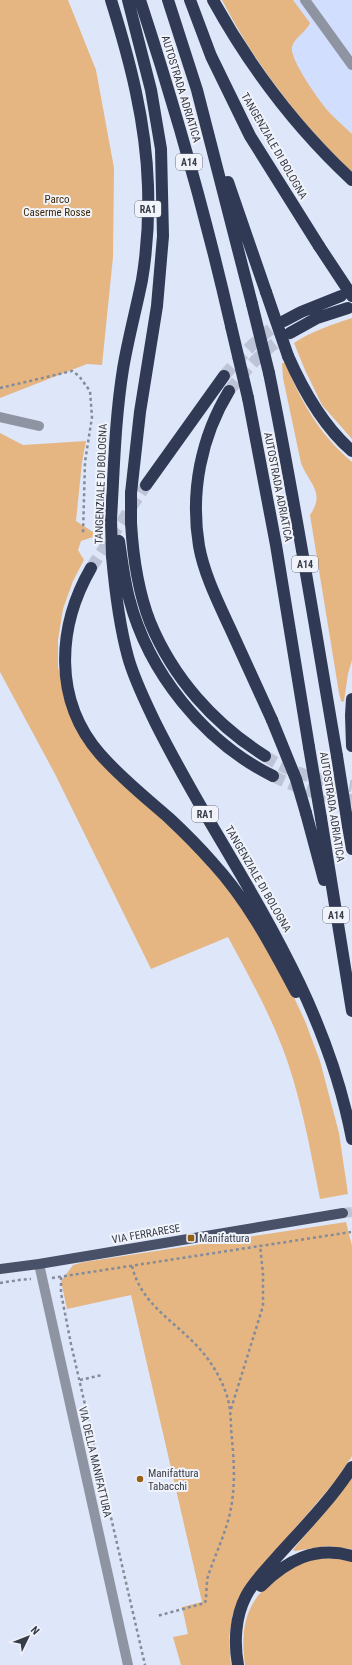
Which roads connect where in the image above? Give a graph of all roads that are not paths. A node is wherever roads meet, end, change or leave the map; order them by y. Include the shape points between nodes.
1 (103, 0) edge
2 (111, 0) edge
3 (128, 0) edge
4 (140, 0) edge
5 (168, 0) edge
6 (190, 0) edge
7 (214, 0) edge
8 (305, 0) edge
9 (352, 65) edge
10 (136, 88) junction
11 (197, 90) junction
12 (352, 180) edge
13 (346, 296) edge
14 (348, 308) dead end
15 (284, 321) tunnel mouth
16 (290, 333) tunnel mouth
17 (224, 376) tunnel mouth
18 (230, 391) tunnel mouth
19 (0, 417) edge
20 (39, 426) dead end
21 (352, 451) edge
22 (146, 485) tunnel mouth
23 (113, 516) junction
24 (91, 568) tunnel mouth
25 (352, 699) edge
26 (352, 746) edge
27 (265, 756) tunnel mouth
28 (273, 776) tunnel mouth
29 (352, 849) edge
30 (342, 949) junction
31 (352, 1012) edge
32 (331, 1060) junction
33 (352, 1139) edge
34 (343, 1213) tunnel mouth
35 (39, 1264) junction
36 (0, 1269) edge
37 (352, 1467) edge
38 (352, 1556) edge
39 (240, 1612) junction
40 (128, 1665) edge
41 (238, 1665) edge

1 - 10 highway
2 - 10 highway, TANGENZIALE DI BOLOGNA / RA1
3 - 27 highway, bridge via 151,90 161,149 164,236 157,306 130,493 133,550 139,585 150,621 167,656 183,680 230,732
4 - 30 highway, AUTOSTRADA ADRIATICA / A14, bridge via 193,175 248,398 276,545
5 - 11 highway, AUTOSTRADA ADRIATICA / A14
6 - 13 highway, TANGENZIALE DI BOLOGNA, bridge via 211,56 250,136 319,246
7 - 12 highway via 243,51 276,97
8 - 9 street
10 - 23 highway, TANGENZIALE DI BOLOGNA / RA1 via 145,144 147,233 142,279 126,354 116,420
11 - 21 highway, bridge via 288,356 309,398
11 - 29 highway, AUTOSTRADA ADRIATICA / A14, bridge via 269,373 297,516
13 - 15 highway
14 - 16 highway via 317,318
17 - 22 highway
18 - 30 highway, bridge via 220,406 202,456 197,482 196,521 199,547 216,597 296,779
19 - 20 street
23 - 28 highway via 129,599 153,658 190,710 223,743 242,758
23 - 32 highway, TANGENZIALE DI BOLOGNA / RA1, bridge via 112,556 116,601 127,651 145,700 188,784 277,937 310,1004
24 - 32 highway via 74,604 67,628 66,673 77,717 100,754 136,791 168,817 201,850 245,903 277,957
25 - 26 highway
30 - 31 highway, AUTOSTRADA ADRIATICA / A14
32 - 33 highway, TANGENZIALE DI BOLOGNA / RA1 via 341,1086
34 - 35 main road, VIA FERRARESE
35 - 36 main road, VIA FERRARESE
35 - 40 street, VIA DELLA MANIFATTURA
37 - 39 highway via 253,1585 245,1597
38 - 39 highway via 322,1553 294,1560 268,1579
39 - 41 highway via 236,1638

